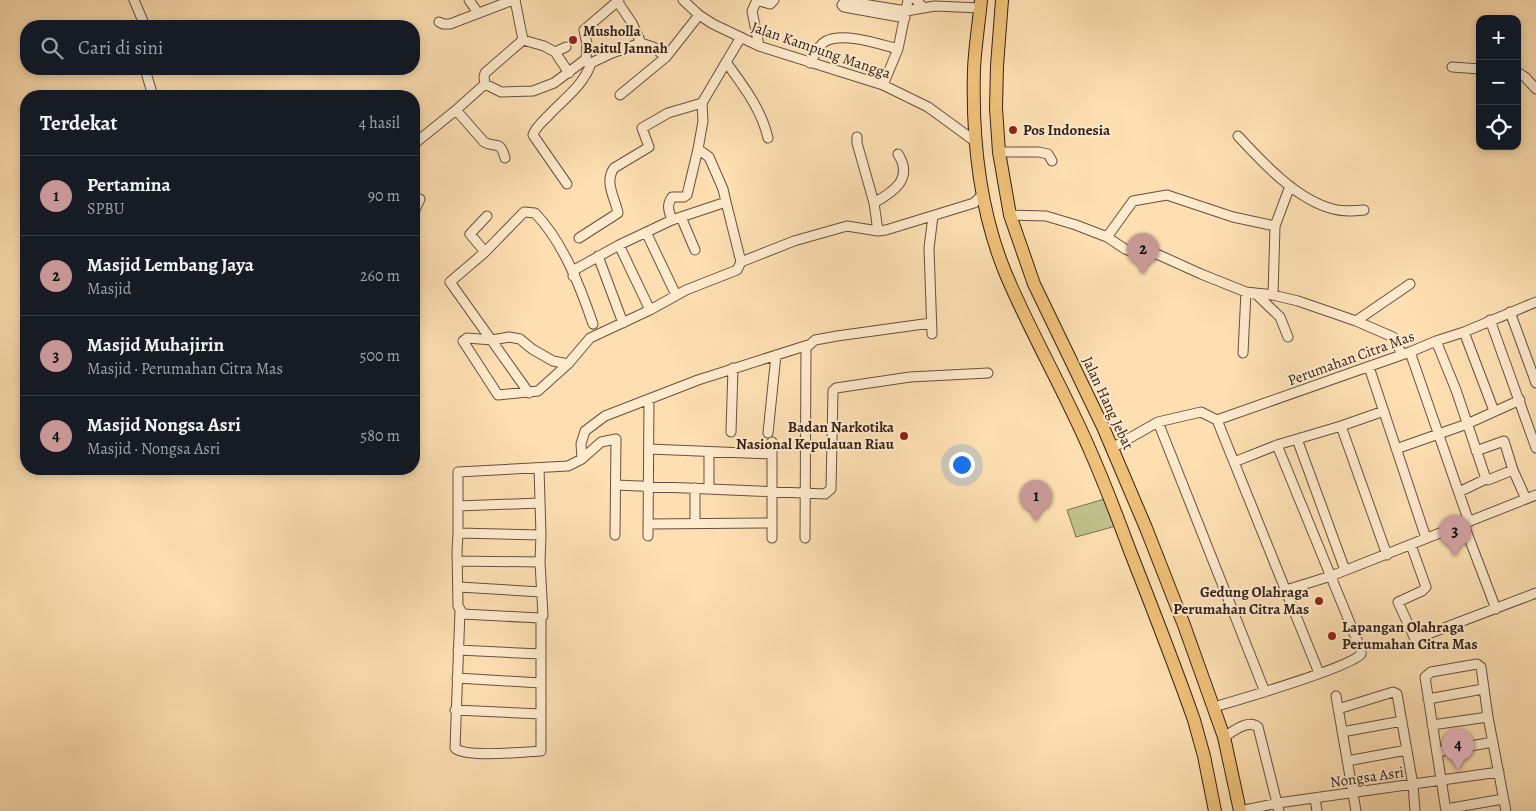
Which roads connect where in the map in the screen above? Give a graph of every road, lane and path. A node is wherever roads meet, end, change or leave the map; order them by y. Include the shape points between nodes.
1 (134, 0) edge
2 (469, 0) edge
3 (514, 0) edge
4 (683, 0) edge
5 (757, 0) edge
6 (774, 0) edge
7 (908, 0) edge
8 (916, 0) edge
9 (1002, 0) edge
10 (618, 1) edge
11 (981, 4) edge
12 (924, 7) junction
13 (478, 13) junction
14 (905, 14) junction
15 (699, 15) junction
16 (142, 20) edge
17 (439, 22) dead end
18 (741, 37) junction
19 (523, 40) junction
20 (641, 43) junction
21 (759, 46) junction
22 (566, 47) dead end
23 (898, 49) junction
24 (555, 52) junction
25 (666, 57) junction
26 (588, 61) junction
27 (726, 62) junction
28 (810, 63) junction
29 (1452, 66) dead end
30 (1476, 68) edge
31 (568, 74) junction
32 (1521, 74) edge
33 (147, 75) edge
34 (485, 84) junction
35 (883, 85) junction
36 (1536, 89) edge
37 (151, 90) edge
38 (620, 95) dead end
39 (702, 103) junction
40 (456, 110) junction
41 (1238, 136) dead end
42 (857, 137) dead end
43 (768, 138) dead end
44 (420, 139) edge
45 (976, 142) junction
46 (698, 150) junction
47 (999, 152) junction
48 (898, 154) dead end
49 (506, 158) dead end
50 (1052, 161) dead end
51 (567, 184) dead end
52 (1290, 186) junction
53 (982, 195) junction
54 (726, 202) junction
55 (874, 203) junction
56 (1364, 210) dead end
57 (1010, 215) junction
58 (487, 216) dead end
59 (933, 216) junction
60 (676, 218) junction
61 (1275, 226) junction
62 (646, 232) junction
63 (878, 232) junction
64 (1107, 237) junction
65 (579, 238) dead end
66 (619, 245) junction
67 (695, 250) dead end
68 (485, 252) junction
69 (598, 256) junction
70 (741, 262) junction
71 (574, 276) junction
72 (1034, 284) junction
73 (1410, 284) dead end
74 (1015, 292) junction
75 (1250, 293) junction
76 (676, 295) junction
77 (1273, 295) junction
78 (1536, 302) edge
79 (650, 310) junction
80 (1510, 312) junction
81 (1490, 320) junction
82 (1356, 321) junction
83 (623, 322) junction
84 (931, 323) junction
85 (593, 324) dead end
86 (1464, 332) junction
87 (932, 334) dead end
88 (1288, 337) dead end
89 (492, 340) junction
90 (1436, 341) junction
91 (808, 345) junction
92 (1243, 353) dead end
93 (1406, 353) junction
94 (776, 355) junction
95 (568, 364) junction
96 (1532, 364) edge
97 (1369, 367) junction
98 (733, 368) junction
99 (988, 374) dead end
100 (1536, 382) edge
101 (529, 393) junction
102 (649, 399) junction
103 (1520, 400) junction
104 (1384, 411) junction
105 (1494, 411) junction
106 (1217, 420) junction
107 (1158, 422) junction
108 (1467, 424) junction
109 (1341, 426) junction
110 (731, 432) dead end
111 (768, 433) dead end
112 (1438, 435) junction
113 (1297, 440) junction
114 (772, 442) dead end
115 (1277, 445) junction
116 (1112, 448) junction
117 (1536, 448) edge
118 (649, 449) junction
119 (1396, 449) junction
120 (1476, 451) junction
121 (709, 452) junction
122 (772, 454) junction
123 (582, 459) junction
124 (1234, 462) junction
125 (539, 468) junction
126 (1513, 470) junction
127 (1486, 479) junction
128 (616, 486) junction
129 (648, 486) junction
130 (695, 488) junction
131 (709, 489) junction
132 (772, 491) junction
133 (1459, 492) junction
134 (805, 494) junction
135 (1536, 495) edge
136 (1526, 499) junction
137 (540, 503) junction
138 (458, 506) junction
139 (695, 523) junction
140 (772, 523) junction
141 (648, 524) junction
142 (1466, 524) junction
143 (458, 533) junction
144 (541, 535) junction
145 (615, 535) dead end
146 (648, 536) dead end
147 (772, 538) dead end
148 (805, 538) dead end
149 (1426, 538) junction
150 (1411, 546) junction
151 (1387, 555) junction
152 (457, 561) junction
153 (540, 562) junction
154 (1345, 570) junction
155 (1331, 576) junction
156 (459, 587) junction
157 (1286, 590) junction
158 (541, 592) junction
159 (1536, 593) edge
160 (1496, 608) junction
161 (460, 610) junction
162 (541, 617) junction
163 (458, 650) junction
164 (541, 654) junction
165 (1319, 673) junction
166 (457, 678) junction
167 (541, 683) junction
168 (1483, 689) junction
169 (1265, 692) junction
170 (1336, 696) dead end
171 (1428, 699) junction
172 (1214, 707) junction
173 (1338, 709) junction
174 (455, 710) junction
175 (541, 714) junction
176 (1488, 717) junction
177 (1402, 721) junction
178 (1432, 725) junction
179 (1342, 732) junction
180 (1224, 736) junction
181 (1493, 742) junction
182 (1407, 750) junction
183 (1437, 752) junction
184 (1347, 761) junction
185 (1498, 772) junction
186 (1441, 781) junction
187 (1413, 785) junction
188 (1353, 793) junction
189 (1315, 799) junction
190 (1503, 799) junction
191 (1279, 807) edge
192 (1446, 810) edge
193 (1215, 811) edge
194 (1240, 811) edge
195 (1317, 811) edge
196 (1356, 811) edge
197 (1415, 811) edge
198 (1506, 811) edge

1 - 16 street
2 - 13 street
3 - 13 street
3 - 19 street
4 - 15 street, Jalan Kampung Mangga
5 - 6 street via 770,4
5 - 21 street via 752,11
7 - 14 street
8 - 12 street
9 - 47 highway, Jalan Hang Jebat via 996,108
10 - 20 street
10 - 26 street via 584,30
11 - 12 street
11 - 45 highway via 974,67
12 - 14 street
13 - 17 street via 448,24
14 - 14 street via 842,5 845,1
14 - 23 street
15 - 18 street, Jalan Kampung Mangga
15 - 25 street
18 - 21 street, Jalan Kampung Mangga
18 - 27 street
19 - 24 street
19 - 34 street via 485,73
20 - 25 street
20 - 26 street
21 - 28 street, Jalan Kampung Mangga
22 - 24 street
23 - 28 street via 847,37 827,40
23 - 35 street
24 - 31 street
25 - 38 street
26 - 31 street
26 - 51 street via 582,83 549,114 533,135
27 - 39 street
27 - 43 street via 758,110
28 - 35 street, Jalan Kampung Mangga
29 - 30 street
31 - 34 street via 534,91 501,92
32 - 36 street
33 - 37 street
34 - 40 street
35 - 45 street, Jalan Kampung Mangga via 928,107
39 - 46 street via 703,121
39 - 65 street via 668,113 642,128 649,147 612,171 610,190 618,213
40 - 44 street
40 - 49 street via 484,142 499,146
41 - 52 street
42 - 55 street
45 - 53 highway
46 - 54 street via 709,157
46 - 60 street via 687,195 672,197 668,202 668,208
47 - 50 street via 1039,152 1048,154
47 - 57 highway, Jalan Hang Jebat
48 - 55 street via 903,169 898,187
52 - 56 street via 1315,203 1333,209
52 - 61 street
53 - 59 street via 974,202
53 - 74 highway via 997,248
54 - 60 street
54 - 70 street
55 - 63 street
57 - 64 street via 1046,216
57 - 72 highway, Jalan Hang Jebat
58 - 68 street via 470,234
59 - 63 street
59 - 84 street via 929,248
60 - 62 street
60 - 67 street
61 - 64 street via 1163,195 1133,200
61 - 77 street
62 - 66 street
62 - 76 street
63 - 70 street via 847,226 794,241
64 - 75 street via 1125,250 1159,255
66 - 69 street
66 - 79 street
68 - 71 street via 524,212 535,213 561,248
68 - 89 street via 450,282
69 - 71 street via 576,269
69 - 83 street
70 - 76 street via 734,272
71 - 85 street
72 - 74 highway
72 - 116 highway, Jalan Hang Jebat
73 - 82 street
74 - 193 highway via 1110,494 1194,720
75 - 77 street
75 - 88 street via 1280,317
75 - 92 street
76 - 79 street
77 - 82 street via 1298,300
78 - 80 street, Perumahan Citra Mas
79 - 83 street
80 - 81 street, Perumahan Citra Mas
80 - 96 street
81 - 86 street, Perumahan Citra Mas
81 - 103 street
82 - 93 street via 1393,337
83 - 95 street via 590,338
84 - 87 street
84 - 91 street via 837,336 815,340
86 - 90 street, Perumahan Citra Mas
86 - 105 street
89 - 95 street via 520,339 553,361
89 - 101 street
89 - 101 street via 467,338 463,342 498,395
90 - 93 street, Perumahan Citra Mas
90 - 108 street
91 - 94 street
91 - 134 street
93 - 97 street, Perumahan Citra Mas
93 - 112 street
94 - 98 street
94 - 111 street
95 - 101 street via 538,391
96 - 100 street
97 - 104 street
97 - 106 street, Perumahan Citra Mas
98 - 102 street
98 - 110 street
99 - 134 street via 910,378 836,388 832,407 831,489 825,494
102 - 118 street
102 - 123 street via 605,416 585,432 580,444
103 - 105 street
103 - 117 street
104 - 109 street
104 - 119 street
105 - 108 street
106 - 107 street via 1201,412
106 - 124 street
107 - 116 street
107 - 169 street
108 - 112 street
108 - 120 street
109 - 113 street
109 - 151 street
112 - 119 street
112 - 133 street
113 - 115 street
113 - 154 street
114 - 122 street
115 - 124 street
115 - 155 street
116 - 172 highway, Jalan Hang Jebat
118 - 121 street
118 - 129 street
119 - 149 street
120 - 126 street via 1504,441
120 - 127 street
121 - 122 street
121 - 131 street
122 - 132 street
123 - 125 street via 568,466
123 - 128 street via 601,442 616,439
124 - 157 street
125 - 137 street
125 - 138 street via 458,472
126 - 127 street
126 - 136 street
127 - 133 street
128 - 129 street
128 - 145 street
129 - 130 street
129 - 141 street
130 - 131 street
130 - 139 street
131 - 132 street
132 - 134 street
132 - 140 street
133 - 142 street
134 - 148 street
135 - 136 street
136 - 142 street
137 - 138 street
137 - 144 street
138 - 143 street
139 - 140 street
139 - 141 street
140 - 147 street
141 - 146 street
142 - 149 street
142 - 160 street
143 - 144 street
143 - 152 street
144 - 153 street
149 - 150 street
150 - 151 street
150 - 160 street via 1426,587 1398,601 1414,639
151 - 154 street
152 - 153 street
152 - 156 street
153 - 158 street
154 - 155 street
155 - 157 street
155 - 165 street via 1361,654 1355,660
156 - 158 street
156 - 161 street
157 - 165 street
158 - 162 street
159 - 160 street
161 - 162 street via 463,614
161 - 163 street
162 - 164 street
163 - 164 street
163 - 166 street
164 - 167 street
165 - 169 street
166 - 167 street
166 - 174 street
167 - 175 street
168 - 171 street
168 - 171 street via 1481,667 1478,665 1431,672 1425,677
168 - 176 street
169 - 172 street
170 - 173 street
171 - 178 street
172 - 180 highway, Jalan Hang Jebat
173 - 177 street via 1393,692 1397,694
173 - 179 street
174 - 175 street
174 - 175 street via 455,748 459,752 479,754 541,751
176 - 178 street
176 - 181 street
177 - 179 street
177 - 182 street
178 - 183 street
179 - 184 street
180 - 191 street via 1247,724 1258,727
180 - 194 highway, Jalan Hang Jebat
181 - 183 street
181 - 185 street
182 - 184 street
182 - 187 street
183 - 186 street
184 - 188 street
185 - 186 street, Nongsa Asri
185 - 190 street
186 - 187 street, Nongsa Asri
186 - 192 street
187 - 188 street, Nongsa Asri
187 - 197 street
188 - 189 street, Nongsa Asri
188 - 196 street
189 - 191 street, Nongsa Asri
189 - 195 street
190 - 192 street
190 - 198 street
191 - 194 street, Nongsa Asri

